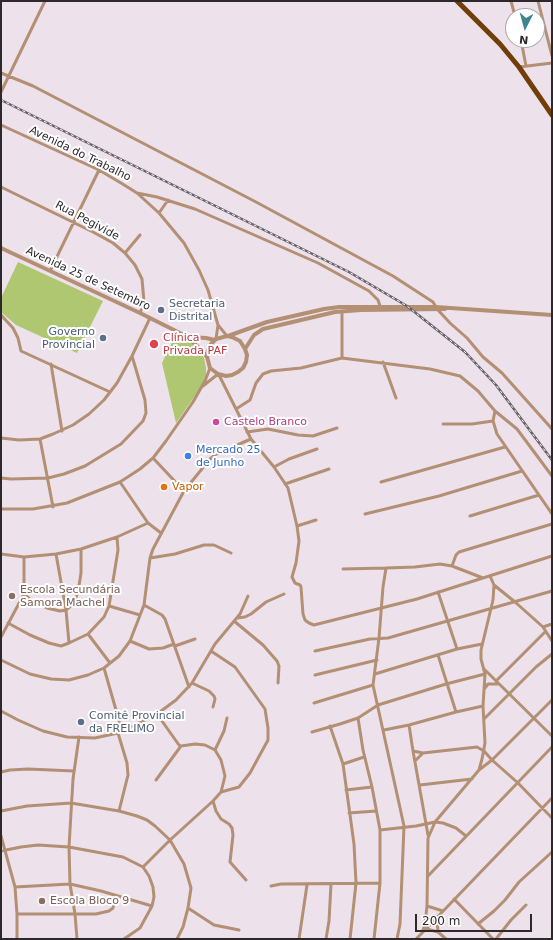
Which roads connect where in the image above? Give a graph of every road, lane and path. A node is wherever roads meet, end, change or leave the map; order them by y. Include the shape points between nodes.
1 (45, 1) edge
2 (457, 1) edge
3 (538, 1) edge
4 (523, 48) edge
5 (552, 56) edge
6 (552, 63) edge
7 (526, 66) junction
8 (520, 67) junction
9 (1, 73) edge
10 (9, 76) junction
11 (1, 92) edge
12 (552, 116) edge
13 (1, 125) edge
14 (99, 170) junction
15 (1, 187) edge
16 (137, 193) junction
17 (168, 200) junction
18 (159, 213) junction
19 (74, 223) junction
20 (140, 235) dead end
21 (1, 248) edge
22 (125, 253) junction
23 (50, 271) junction
24 (380, 306) junction
25 (437, 308) junction
26 (342, 311) junction
27 (140, 313) junction
28 (1, 315) edge
29 (552, 315) edge
30 (150, 318) junction
31 (218, 325) junction
32 (227, 336) junction
33 (188, 337) junction
34 (216, 340) junction
35 (245, 349) junction
36 (132, 356) junction
37 (207, 357) junction
38 (342, 358) junction
39 (383, 362) junction
40 (51, 364) junction
41 (210, 368) junction
42 (219, 374) junction
43 (202, 387) junction
44 (110, 392) junction
45 (396, 398) dead end
46 (236, 409) junction
47 (495, 411) junction
48 (493, 421) junction
49 (443, 424) dead end
50 (337, 428) dead end
51 (552, 429) edge
52 (62, 430) junction
53 (247, 432) junction
54 (1, 438) edge
55 (40, 439) junction
56 (251, 439) junction
57 (505, 447) junction
58 (317, 449) dead end
59 (153, 458) junction
60 (274, 467) junction
61 (330, 469) dead end
62 (522, 471) junction
63 (552, 476) edge
64 (1, 478) edge
65 (48, 478) junction
66 (120, 482) junction
67 (381, 482) dead end
68 (285, 484) junction
69 (184, 491) junction
70 (539, 495) junction
71 (53, 506) junction
72 (1, 509) edge
73 (365, 514) dead end
74 (552, 514) edge
75 (470, 516) dead end
76 (316, 520) dead end
77 (148, 523) junction
78 (552, 524) edge
79 (297, 526) junction
80 (161, 533) junction
81 (117, 537) junction
82 (81, 549) junction
83 (231, 553) dead end
84 (1, 554) edge
85 (56, 554) junction
86 (24, 556) junction
87 (552, 556) edge
88 (150, 558) junction
89 (452, 566) junction
90 (386, 568) junction
91 (343, 569) dead end
92 (490, 576) junction
93 (483, 578) junction
94 (494, 585) junction
95 (552, 591) edge
96 (438, 592) junction
97 (24, 594) junction
98 (284, 594) dead end
99 (248, 596) dead end
100 (516, 602) junction
101 (144, 605) junction
102 (109, 606) junction
103 (381, 607) junction
104 (491, 609) junction
105 (66, 610) junction
106 (140, 616) junction
107 (237, 618) junction
108 (448, 620) junction
109 (234, 621) junction
110 (8, 623) junction
111 (552, 624) edge
112 (542, 627) junction
113 (545, 632) junction
114 (88, 634) junction
115 (1, 637) edge
116 (380, 638) junction
117 (195, 639) dead end
118 (130, 641) junction
119 (552, 641) edge
120 (69, 643) junction
121 (482, 644) junction
122 (174, 645) junction
123 (457, 650) junction
124 (211, 651) junction
125 (315, 651) dead end
126 (552, 654) edge
127 (438, 656) junction
128 (1, 660) edge
129 (377, 660) junction
130 (110, 663) junction
131 (104, 668) junction
132 (484, 669) junction
133 (375, 674) junction
134 (485, 674) junction
135 (315, 675) dead end
136 (497, 682) junction
137 (192, 683) junction
138 (278, 683) dead end
139 (373, 684) junction
140 (446, 684) junction
141 (188, 687) junction
142 (484, 690) junction
143 (510, 695) junction
144 (552, 700) edge
145 (314, 703) dead end
146 (378, 705) junction
147 (483, 706) junction
148 (213, 707) dead end
149 (1, 711) edge
150 (456, 712) junction
151 (156, 714) junction
152 (227, 718) dead end
153 (358, 718) junction
154 (534, 718) junction
155 (484, 719) junction
156 (409, 725) junction
157 (330, 726) junction
158 (384, 730) junction
159 (122, 731) junction
160 (312, 732) dead end
161 (118, 733) junction
162 (552, 736) edge
163 (78, 737) junction
164 (485, 743) junction
165 (181, 746) junction
166 (477, 747) junction
167 (552, 747) edge
168 (215, 750) junction
169 (413, 751) junction
170 (484, 751) junction
171 (423, 753) junction
172 (364, 757) junction
173 (492, 760) junction
174 (415, 762) junction
175 (343, 764) junction
176 (479, 770) junction
177 (1, 772) edge
178 (74, 772) junction
179 (472, 779) junction
180 (156, 780) dead end
181 (518, 783) junction
182 (420, 785) junction
183 (372, 787) junction
184 (346, 790) junction
185 (221, 792) junction
186 (552, 798) edge
187 (213, 801) junction
188 (71, 803) junction
189 (542, 808) junction
190 (1, 811) edge
191 (119, 811) junction
192 (376, 811) junction
193 (349, 814) junction
194 (552, 818) edge
195 (435, 822) junction
196 (427, 824) junction
197 (404, 828) junction
198 (380, 830) junction
199 (1, 836) edge
200 (466, 836) junction
201 (428, 838) junction
202 (170, 840) junction
203 (70, 847) junction
204 (3, 851) edge
205 (552, 852) edge
206 (143, 867) junction
207 (428, 876) junction
208 (246, 880) dead end
209 (356, 883) junction
210 (380, 883) junction
211 (70, 884) junction
212 (307, 884) junction
213 (331, 884) junction
214 (15, 886) junction
215 (271, 886) dead end
216 (116, 896) junction
217 (454, 899) junction
218 (526, 905) dead end
219 (152, 906) junction
220 (427, 906) junction
221 (188, 908) junction
222 (443, 911) junction
223 (17, 914) junction
224 (75, 914) junction
225 (437, 918) junction
226 (478, 924) junction
227 (427, 929) junction
228 (239, 930) dead end
229 (438, 932) junction
230 (422, 933) junction
231 (17, 939) edge
232 (77, 939) edge
233 (124, 939) edge
234 (177, 939) edge
235 (299, 939) edge
236 (326, 939) edge
237 (350, 939) edge
238 (374, 939) edge
239 (399, 939) edge
240 (416, 939) edge
241 (446, 939) edge
242 (492, 939) edge
243 (496, 939) edge

1 - 10 street
2 - 8 highway
3 - 5 street
4 - 7 street
6 - 7 street
7 - 8 street
8 - 12 highway
9 - 10 street
10 - 11 street
10 - 25 street via 33,86 393,276 433,302
13 - 14 street, Avenida do Trabalho
14 - 16 street, Avenida do Trabalho
14 - 19 street
15 - 19 street, Rua Pegivide
16 - 17 street
16 - 18 street, Avenida do Trabalho
17 - 18 street
17 - 24 street via 195,209 318,263 369,291
18 - 31 street, Avenida do Trabalho via 184,243 199,270
19 - 22 street, Rua Pegivide via 113,243
19 - 23 street
20 - 22 street
21 - 23 street, Avenida 25 de Setembro
22 - 27 street, Rua Pegivide via 142,279 144,302
23 - 27 street, Avenida 25 de Setembro
24 - 25 street
24 - 32 street via 324,309 258,325
25 - 26 street
25 - 29 street
25 - 51 street via 483,357 502,373
26 - 35 street via 263,329 254,335
26 - 38 street
27 - 30 street, Avenida 25 de Setembro
28 - 40 street via 13,328 22,351
30 - 33 street, Avenida 25 de Setembro
30 - 36 street
31 - 32 street, Avenida do Trabalho
31 - 34 street, Avenida do Trabalho
32 - 34 street
32 - 35 street via 240,341
33 - 34 street, Avenida 25 de Setembro
33 - 37 street, Avenida 25 de Setembro
34 - 37 street via 211,344
35 - 42 street via 247,355 243,368 232,375
36 - 44 street
36 - 65 street via 145,400 146,413 143,421 121,444 101,457 85,466
37 - 41 street
38 - 39 street
38 - 46 street via 263,374 256,383 250,400
39 - 45 street
39 - 47 street via 460,376 478,391
40 - 44 street
40 - 52 street
41 - 42 street
41 - 43 street
42 - 43 street
42 - 46 street
43 - 59 street
44 - 52 street via 89,414
46 - 53 street
47 - 48 street
47 - 63 street via 517,430
48 - 49 street
48 - 57 street
50 - 53 street via 313,436 268,429
52 - 55 street
53 - 56 street
54 - 55 street
55 - 65 street
56 - 60 street
56 - 69 street via 216,454
57 - 62 street
57 - 67 street
58 - 60 street
59 - 66 street
59 - 69 street
60 - 68 street
61 - 68 street
62 - 70 street
62 - 73 street via 433,498
64 - 65 street
65 - 71 street
66 - 71 street via 85,497
66 - 77 street
68 - 79 street
69 - 80 street
70 - 74 street
70 - 75 street
71 - 72 street
76 - 79 street
77 - 80 street
77 - 81 street
78 - 89 street via 459,552
79 - 103 street via 298,550 292,577 301,587 304,620 314,625
80 - 88 street
81 - 82 street
81 - 102 street via 118,550
82 - 85 street
82 - 105 street via 78,592 74,603
83 - 88 street via 214,545 204,545
84 - 86 street
85 - 86 street
85 - 105 street
86 - 97 street
87 - 92 street
88 - 101 street
89 - 90 street via 440,564
89 - 93 street
90 - 91 street
90 - 103 street
92 - 93 street
92 - 94 street
93 - 96 street
94 - 100 street
94 - 104 street
95 - 100 street
96 - 103 street
96 - 108 street
97 - 105 street via 47,608
97 - 110 street
98 - 107 street via 266,602 251,614
99 - 107 street
100 - 104 street
100 - 112 street
101 - 106 street
101 - 122 street via 165,619
102 - 106 street
102 - 114 street via 104,617
103 - 116 street
104 - 108 street
104 - 121 street
105 - 120 street
106 - 118 street
107 - 109 street
108 - 116 street via 388,638
108 - 123 street
109 - 124 street
109 - 138 street via 263,645 277,661
110 - 115 street
110 - 120 street via 49,643 61,646
111 - 112 street
112 - 113 street
113 - 119 street
113 - 136 street
114 - 120 street
114 - 130 street
116 - 125 street
116 - 129 street
117 - 122 street
118 - 122 street via 149,649
118 - 130 street
121 - 123 street
121 - 132 street
122 - 141 street
123 - 127 street
124 - 137 street
124 - 185 street via 235,667 265,709 268,728 268,740 250,773 239,786
126 - 143 street
127 - 133 street
127 - 140 street
128 - 131 street via 30,674 51,679 68,680
129 - 133 street
129 - 135 street
130 - 131 street
131 - 159 street
132 - 134 street
132 - 136 street
133 - 139 street
134 - 140 street
134 - 142 street
136 - 142 street via 488,684
136 - 143 street
137 - 141 street
137 - 148 street via 214,696
139 - 145 street
139 - 146 street
140 - 146 street
140 - 150 street
141 - 151 street via 176,700
142 - 147 street
143 - 154 street
143 - 155 street
144 - 154 street
146 - 153 street
146 - 158 street
147 - 150 street
147 - 155 street
149 - 163 street via 44,732
150 - 156 street
151 - 159 street
151 - 165 street
152 - 168 street
153 - 157 street
153 - 172 street
154 - 162 street
154 - 173 street
155 - 164 street
156 - 158 street
156 - 169 street
157 - 160 street
157 - 175 street
158 - 197 street
159 - 161 street
161 - 163 street via 95,738
161 - 191 street via 128,774
163 - 178 street
164 - 166 street
164 - 170 street
165 - 168 street via 205,745
165 - 180 street
166 - 170 street
166 - 171 street
167 - 181 street
168 - 185 street via 226,776
169 - 171 street
169 - 174 street
170 - 173 street
170 - 176 street
171 - 174 street
172 - 175 street
172 - 183 street
173 - 176 street
173 - 181 street
174 - 182 street
175 - 184 street
176 - 179 street
177 - 178 street via 28,769
178 - 188 street
179 - 182 street
179 - 195 street
181 - 189 street
181 - 200 street
182 - 196 street
183 - 184 street
183 - 192 street
184 - 193 street
185 - 187 street
186 - 189 street
187 - 202 street
187 - 208 street via 216,811 229,824 234,835 230,862
188 - 190 street via 27,806
188 - 191 street
188 - 203 street
189 - 194 street
189 - 217 street
191 - 202 street via 147,820
192 - 193 street
192 - 198 street
193 - 209 street
195 - 196 street
195 - 200 street via 456,828
195 - 201 street
196 - 197 street
196 - 201 street
197 - 198 street
197 - 239 street
198 - 210 street
199 - 204 street
200 - 207 street
201 - 207 street
202 - 206 street
202 - 221 street via 190,880 191,895
203 - 204 street via 38,845
203 - 206 street via 123,857
203 - 211 street
204 - 214 street
205 - 226 street
206 - 219 street via 153,887
207 - 220 street
209 - 210 street
209 - 213 street
209 - 237 street
210 - 238 street
211 - 214 street
211 - 216 street
211 - 224 street
212 - 213 street
212 - 215 street
212 - 235 street
213 - 236 street
214 - 223 street
216 - 219 street
216 - 224 street via 115,904 108,911
217 - 222 street
217 - 226 street
218 - 243 street
219 - 233 street via 140,928
220 - 222 street
220 - 230 street
221 - 228 street via 214,925
221 - 234 street
222 - 225 street
223 - 224 street
223 - 231 street
224 - 232 street
225 - 227 street
225 - 229 street
226 - 242 street
227 - 229 street
227 - 230 street
229 - 241 street
230 - 240 street

